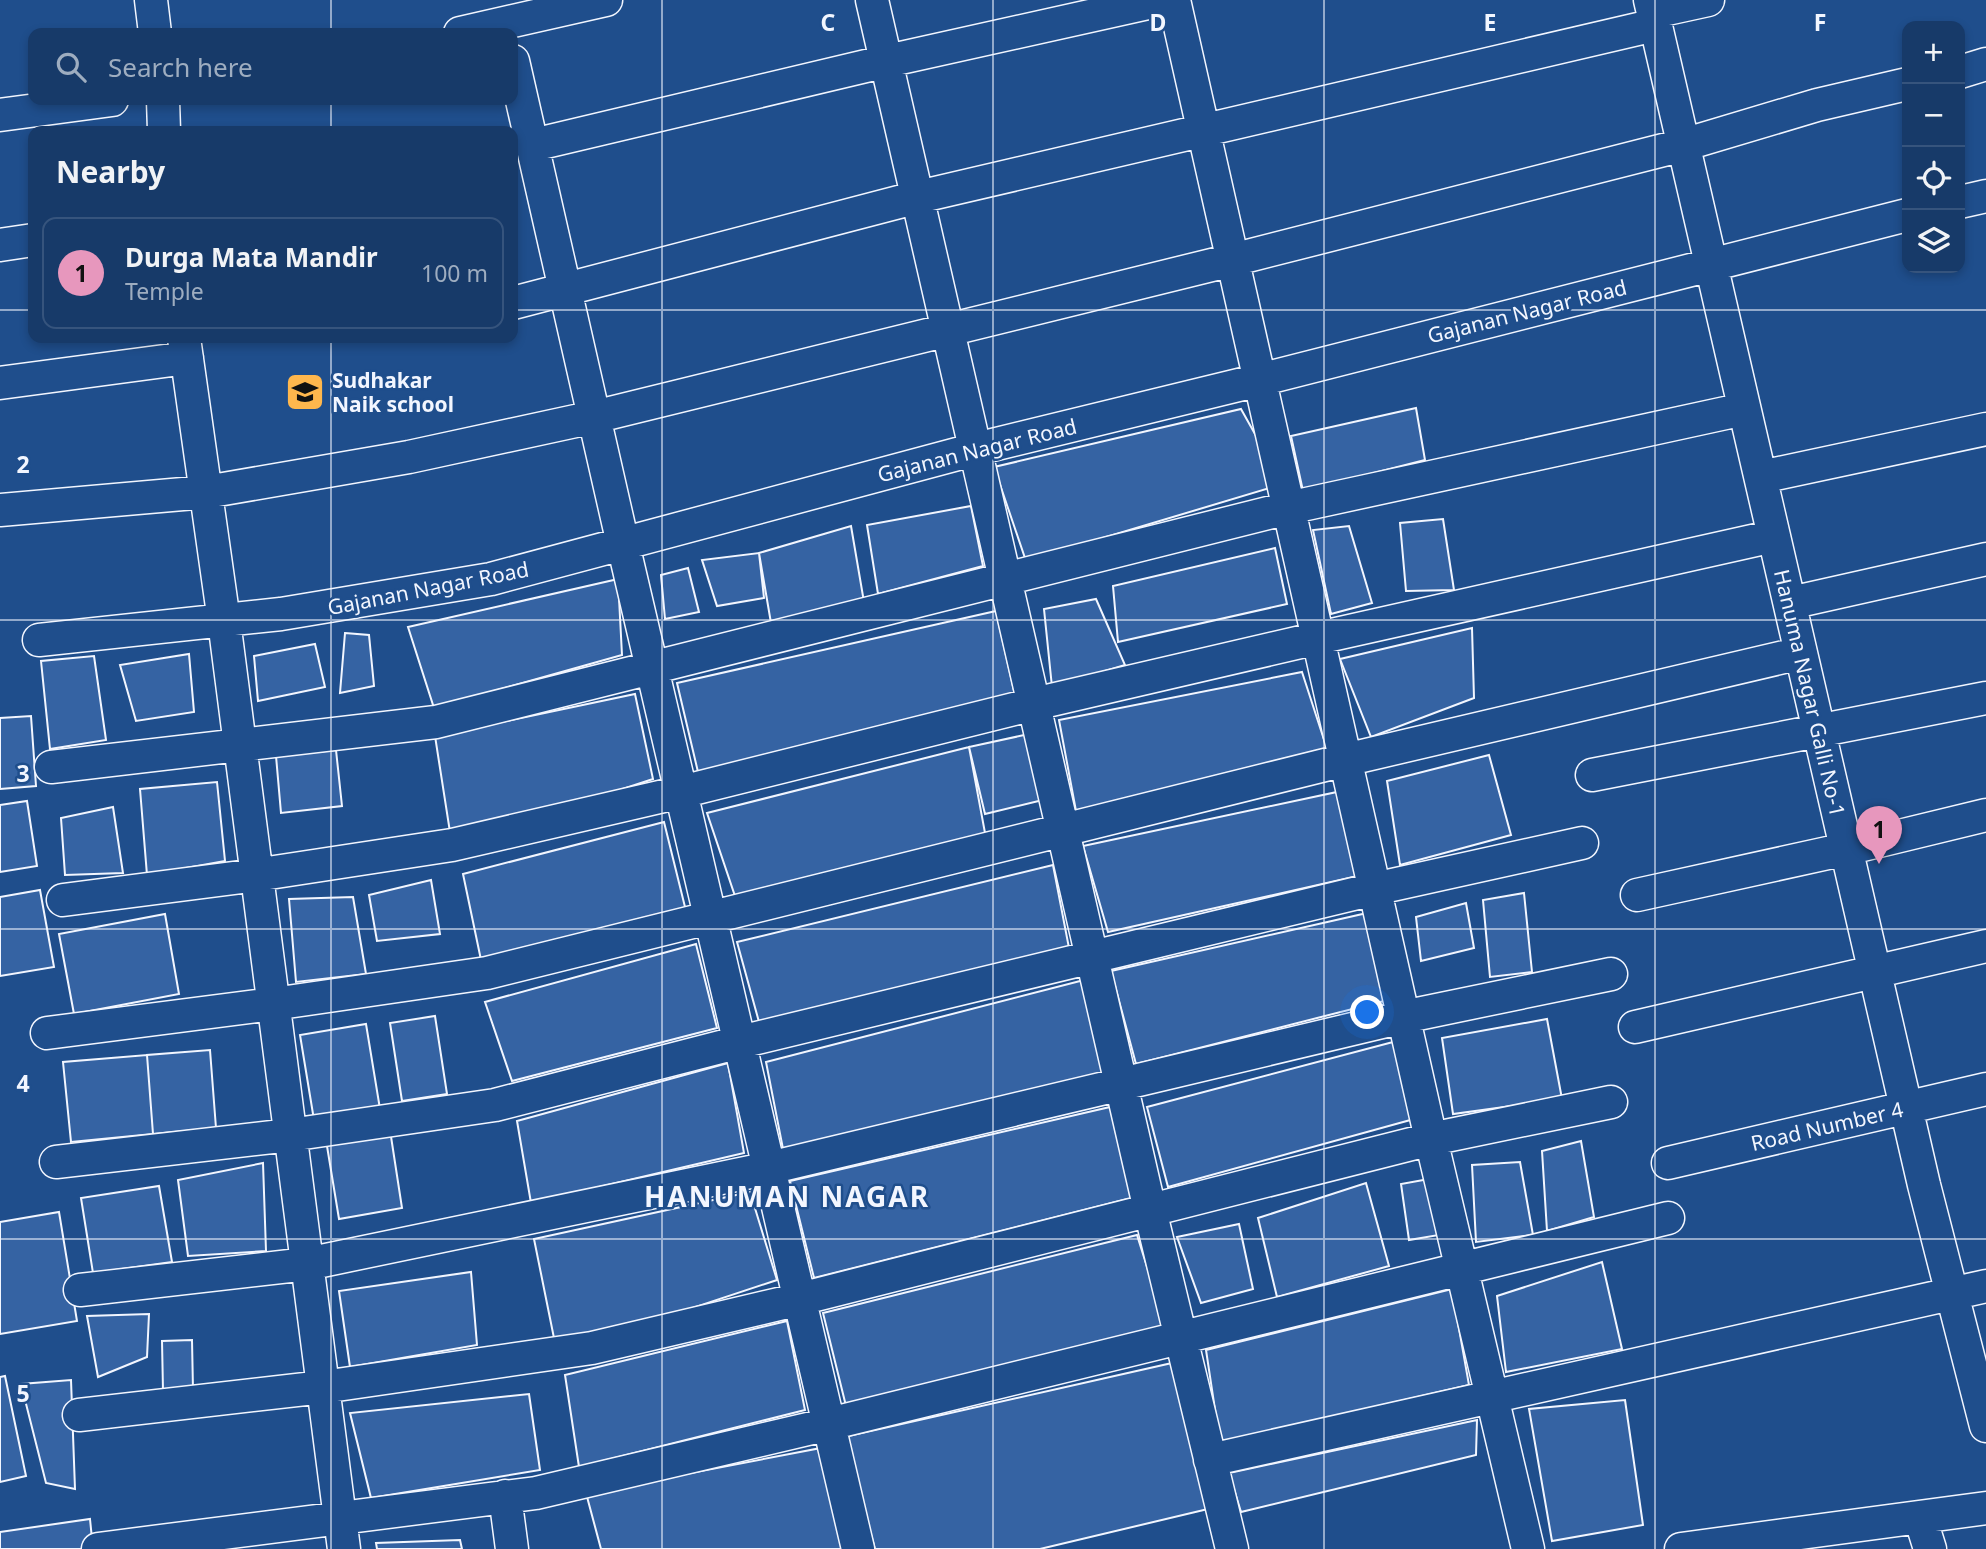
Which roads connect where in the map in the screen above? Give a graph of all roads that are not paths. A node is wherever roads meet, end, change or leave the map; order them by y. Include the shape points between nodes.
1 (151, 0) edge
2 (606, 0) edge
3 (872, 0) edge
4 (1162, 0) edge
5 (1174, 0) edge
6 (1708, 0) edge
7 (1653, 12) edge
8 (503, 19) edge
9 (154, 28) edge
10 (475, 28) edge
11 (887, 61) junction
12 (1986, 64) edge
13 (1965, 70) edge
14 (1902, 85) edge
15 (518, 95) edge
16 (75, 105) edge
17 (163, 105) edge
18 (0, 115) edge
19 (164, 126) edge
20 (1203, 130) junction
21 (1683, 145) junction
22 (527, 157) edge
23 (1986, 196) edge
24 (918, 197) junction
25 (1965, 201) edge
26 (1902, 216) edge
27 (28, 241) edge
28 (0, 245) edge
29 (1232, 260) junction
30 (1710, 264) junction
31 (565, 290) junction
32 (518, 302) edge
33 (949, 330) junction
34 (186, 348) edge
35 (1259, 380) junction
36 (0, 383) edge
37 (1744, 409) junction
38 (594, 417) junction
39 (1986, 429) edge
40 (976, 449) junction
41 (1761, 477) junction
42 (206, 492) junction
43 (1288, 508) junction
44 (0, 510) edge
45 (1774, 536) junction
46 (623, 544) junction
47 (1986, 559) edge
48 (1006, 579) junction
49 (1790, 603) junction
50 (224, 621) junction
51 (1318, 638) junction
52 (39, 640) dead end
53 (1801, 653) junction
54 (653, 668) junction
55 (1986, 698) edge
56 (1034, 704) junction
57 (1819, 732) junction
58 (240, 746) junction
59 (1345, 760) junction
60 (51, 767) dead end
61 (1592, 775) dead end
62 (681, 792) junction
63 (1986, 816) edge
64 (1063, 830) junction
65 (1582, 843) dead end
66 (1846, 849) junction
67 (257, 875) junction
68 (1374, 889) junction
69 (1637, 895) dead end
70 (63, 900) dead end
71 (711, 918) junction
72 (1986, 946) edge
73 (1092, 957) junction
74 (1875, 973) junction
75 (1611, 974) dead end
76 (273, 1004) junction
77 (1404, 1017) junction
78 (1635, 1027) dead end
79 (47, 1033) dead end
80 (740, 1042) junction
81 (1121, 1084) junction
82 (1986, 1088) edge
83 (1611, 1102) dead end
84 (1906, 1108) junction
85 (290, 1135) junction
86 (1431, 1139) junction
87 (56, 1162) dead end
88 (1668, 1163) dead end
89 (769, 1168) junction
90 (1150, 1210) junction
91 (1668, 1218) dead end
92 (307, 1264) junction
93 (1462, 1269) junction
94 (1986, 1286) edge
95 (80, 1290) dead end
96 (1951, 1294) junction
97 (800, 1299) junction
98 (1181, 1337) junction
99 (323, 1387) junction
100 (1492, 1397) junction
101 (79, 1415) dead end
102 (829, 1424) junction
103 (1986, 1426) edge
104 (1210, 1460) junction
105 (505, 1496) junction
106 (1986, 1508) edge
107 (340, 1517) junction
108 (1920, 1517) junction
109 (98, 1549) edge
110 (344, 1549) edge
111 (512, 1549) edge
112 (858, 1549) edge
113 (1232, 1549) edge
114 (1528, 1549) edge
115 (1681, 1549) edge
116 (1930, 1549) edge

1 - 9 street
2 - 8 street
3 - 11 street
4 - 11 street
5 - 20 street
6 - 7 street
7 - 20 street
7 - 21 street, Hanuma Nagar Galli No-1
8 - 10 street
11 - 22 street
11 - 24 street
12 - 13 street
14 - 21 street
15 - 22 street
16 - 18 street
17 - 19 street
20 - 24 street
20 - 29 street
21 - 29 street
21 - 30 street, Hanuma Nagar Galli No-1
22 - 31 street
23 - 25 street
24 - 31 street
24 - 33 street
26 - 30 street, Gajanan Nagar Road
27 - 28 street
29 - 33 street
29 - 35 street
30 - 35 street, Gajanan Nagar Road
30 - 37 street, Hanuma Nagar Galli No-1
31 - 32 street
31 - 38 street
33 - 38 street
33 - 40 street
34 - 36 street
34 - 42 street
35 - 40 street, Gajanan Nagar Road
35 - 43 street
37 - 41 street, Hanuma Nagar Galli No-1
37 - 43 street
38 - 42 street via 409,457
38 - 46 street
39 - 41 street
40 - 46 street, Gajanan Nagar Road
40 - 48 street
41 - 45 street, Hanuma Nagar Galli No-1
42 - 44 street
42 - 50 street
43 - 48 street
43 - 51 street
45 - 49 street, Hanuma Nagar Galli No-1
45 - 51 street
46 - 50 street, Gajanan Nagar Road via 491,579
46 - 54 street
47 - 49 street
48 - 54 street
48 - 56 street
49 - 53 street, Hanuma Nagar Galli No-1
50 - 52 street, Gajanan Nagar Road
50 - 58 street
51 - 56 street
51 - 59 street
53 - 57 street, Hanuma Nagar Galli No-1
53 - 59 street
54 - 58 street via 436,722
54 - 62 street
55 - 57 street
56 - 62 street
56 - 64 street
57 - 61 street
57 - 66 street, Hanuma Nagar Galli No-1
58 - 60 street
58 - 67 street
59 - 64 street
59 - 68 street
62 - 67 street via 452,845
62 - 71 street
63 - 66 street
64 - 71 street
64 - 73 street
65 - 68 street
66 - 69 street
66 - 74 street, Hanuma Nagar Galli No-1
67 - 70 street
67 - 76 street
68 - 73 street
68 - 77 street
71 - 76 street via 487,974
71 - 80 street
72 - 74 street
73 - 80 street
73 - 81 street
74 - 78 street
74 - 84 street, Hanuma Nagar Galli No-1
75 - 77 street
76 - 79 street
76 - 85 street
77 - 81 street
77 - 86 street
80 - 85 street via 495,1105
80 - 89 street
81 - 89 street
81 - 90 street
82 - 84 street, Road Number 4
83 - 86 street
84 - 88 street, Road Number 4
84 - 96 street, Hanuma Nagar Galli No-1
85 - 87 street
85 - 92 street
86 - 90 street
86 - 93 street
89 - 92 street
89 - 97 street
90 - 97 street
90 - 98 street
91 - 93 street
92 - 95 street
92 - 99 street
93 - 98 street
93 - 100 street
94 - 96 street
96 - 100 street
96 - 103 street, Hanuma Nagar Galli No-1
97 - 99 street via 592,1348
97 - 102 street
98 - 102 street
98 - 104 street
99 - 101 street
99 - 107 street
100 - 104 street
100 - 114 street
102 - 105 street via 536,1493
102 - 112 street
104 - 113 street
105 - 107 street
105 - 111 street
106 - 108 street
107 - 109 street
107 - 110 street
108 - 115 street
108 - 116 street

